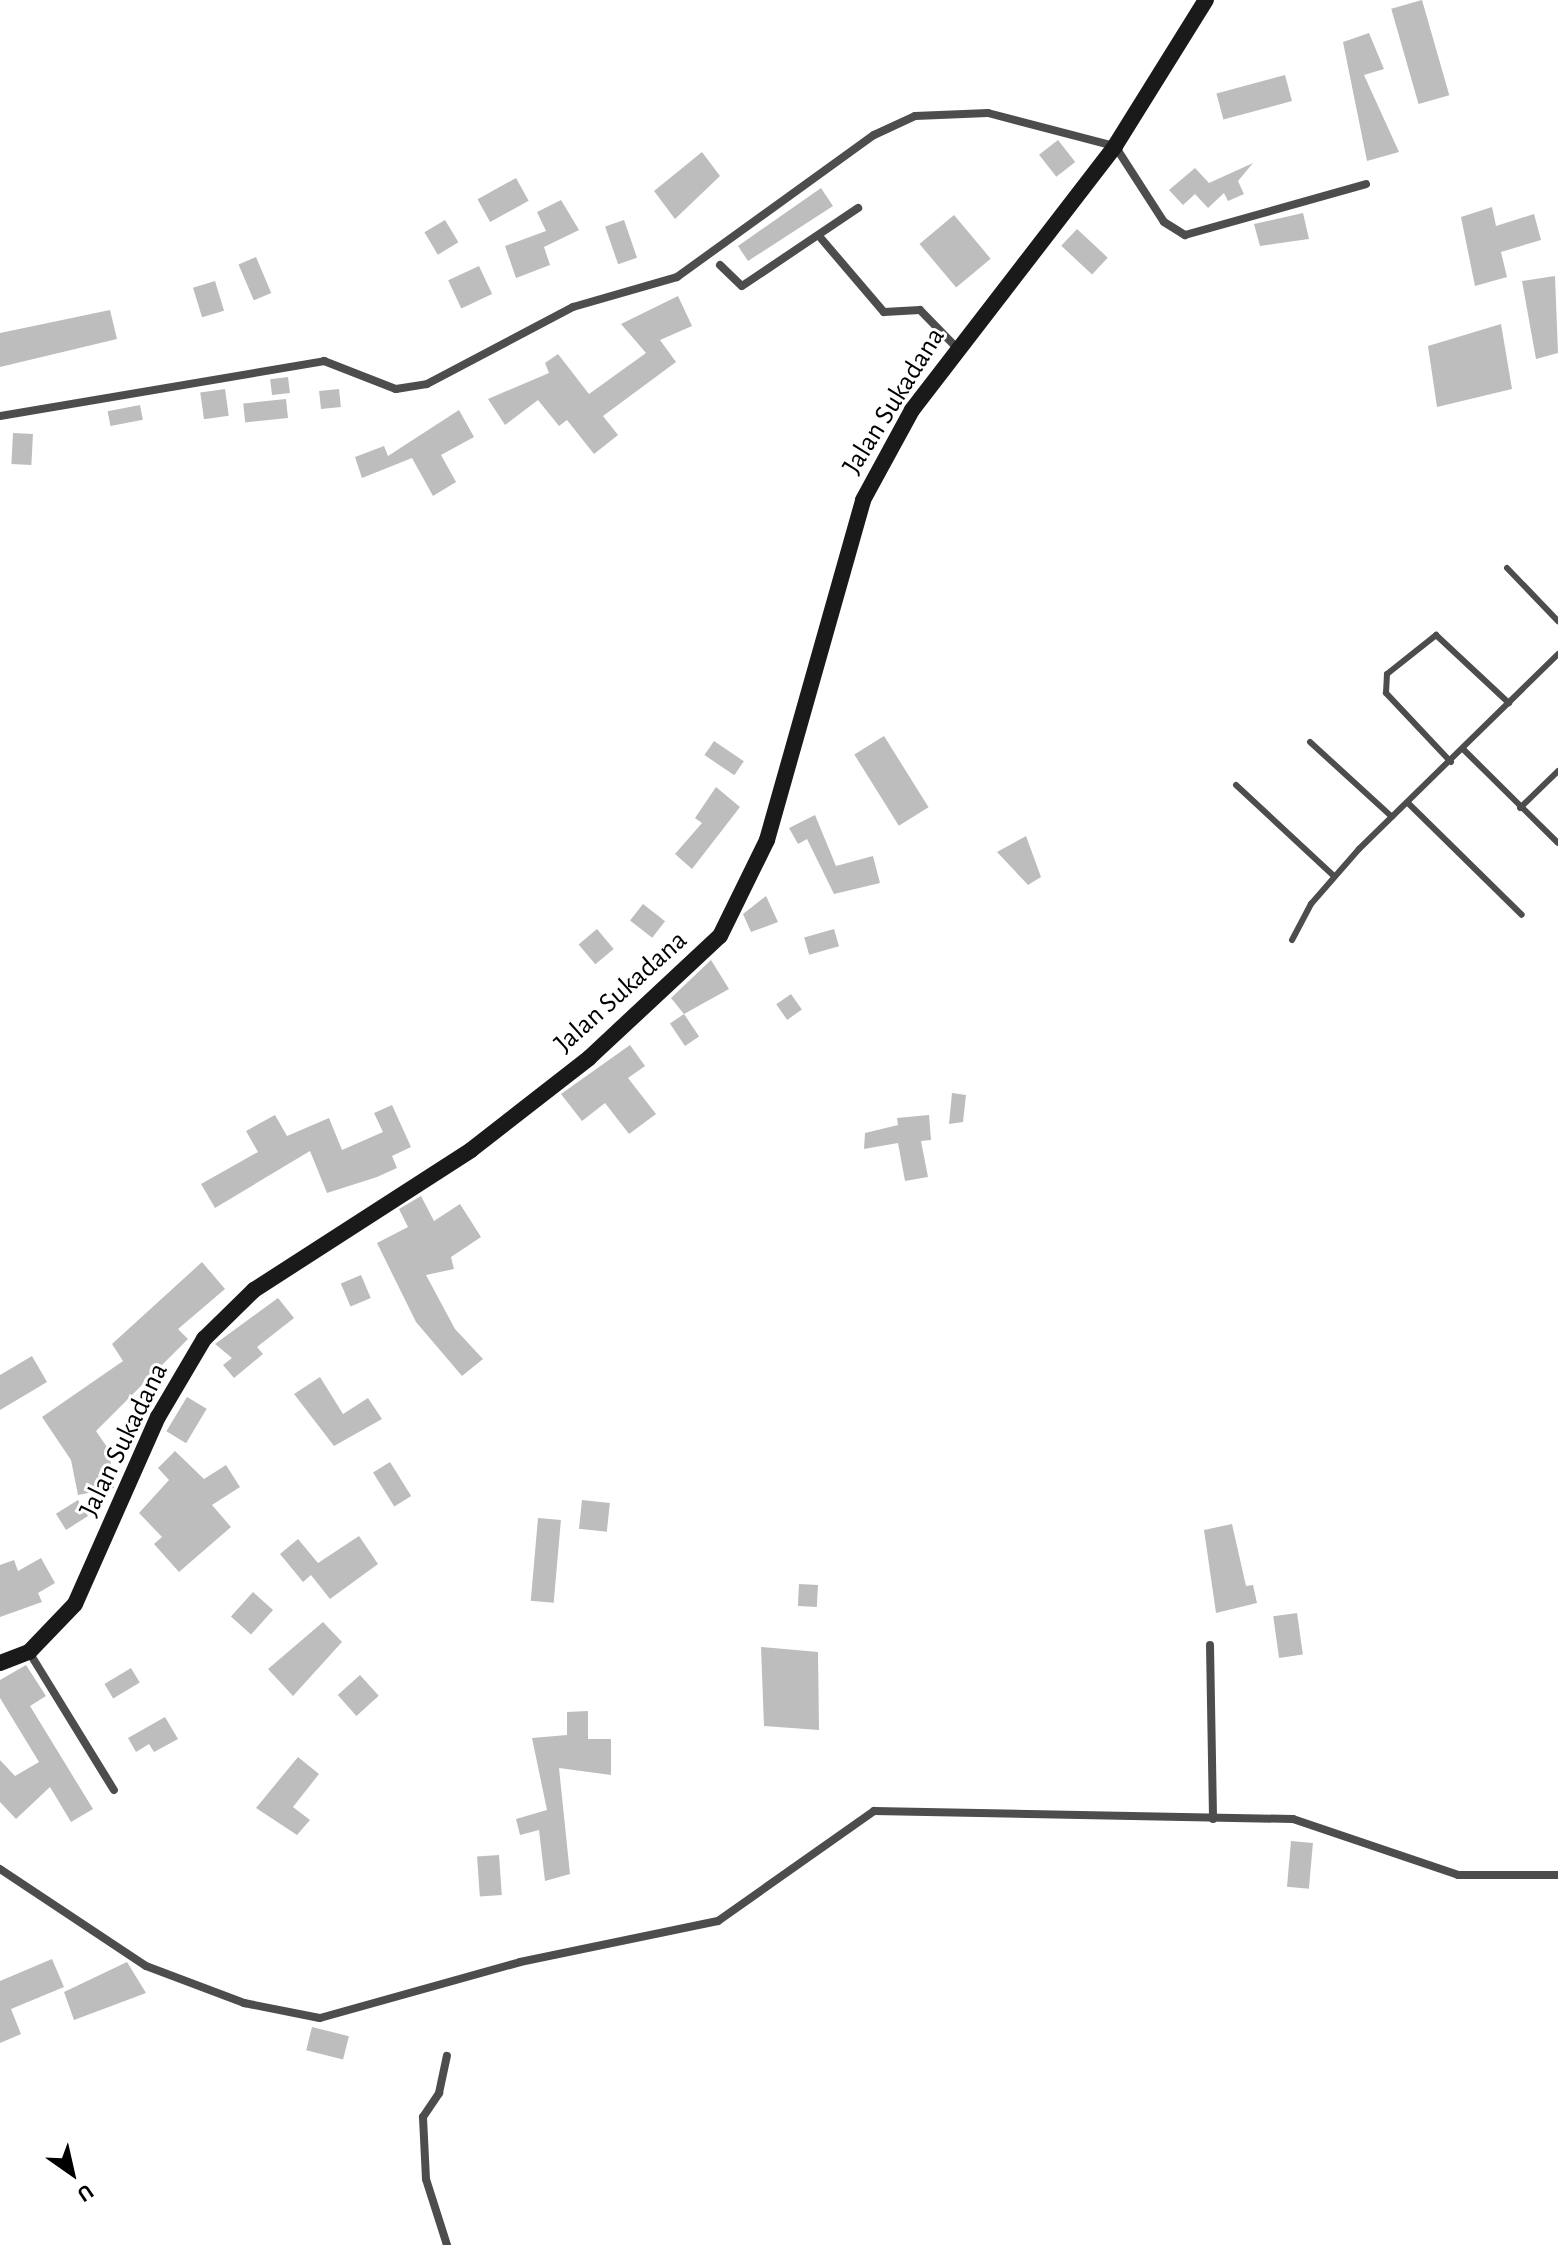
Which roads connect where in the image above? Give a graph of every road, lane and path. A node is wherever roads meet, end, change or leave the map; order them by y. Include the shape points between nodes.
1 (1206, 0) edge
2 (1115, 146) junction
3 (1366, 184) dead end
4 (858, 208) dead end
5 (819, 236) junction
6 (720, 265) dead end
7 (956, 347) junction
8 (0, 416) edge
9 (1507, 568) dead end
10 (1558, 621) edge
11 (1558, 654) edge
12 (1509, 703) junction
13 (1310, 742) dead end
14 (1464, 750) junction
15 (1451, 762) junction
16 (1558, 771) edge
17 (1236, 785) dead end
18 (1409, 804) junction
19 (1520, 808) junction
20 (1392, 817) junction
21 (1558, 843) edge
22 (1334, 876) junction
23 (1522, 915) dead end
24 (1292, 940) dead end
25 (1210, 1645) dead end
26 (29, 1652) junction
27 (0, 1663) edge
28 (114, 1790) dead end
29 (1213, 1819) junction
30 (0, 1869) edge
31 (1558, 1875) edge
32 (447, 2056) dead end
33 (447, 2245) edge

1 - 2 main road, Jalan Sukadana
2 - 3 street via 1164,222 1185,235
2 - 7 main road, Jalan Sukadana
2 - 8 street via 988,113 915,116 874,135 677,277 573,307 440,380 396,389 324,361
4 - 5 street
5 - 6 street via 742,286
5 - 7 street via 884,312 920,310
7 - 26 main road, Jalan Sukadana via 863,500 767,840 720,936 589,1058 471,1150 254,1290 204,1339 158,1417 75,1604
9 - 10 lane
11 - 12 lane
12 - 14 lane
12 - 15 lane via 1436,635 1387,674 1386,693
13 - 20 lane
14 - 15 lane
14 - 19 lane
15 - 18 lane
16 - 19 lane
17 - 22 lane
18 - 20 lane
18 - 23 lane
19 - 21 lane
20 - 22 lane
22 - 24 lane
25 - 29 street
26 - 27 main road, Jalan Sukadana
26 - 28 street
29 - 30 street via 874,1811 718,1921 520,1962 320,2018 244,2003 146,1966
29 - 31 street via 1293,1819 1458,1875
32 - 33 street via 439,2093 423,2117 426,2179

